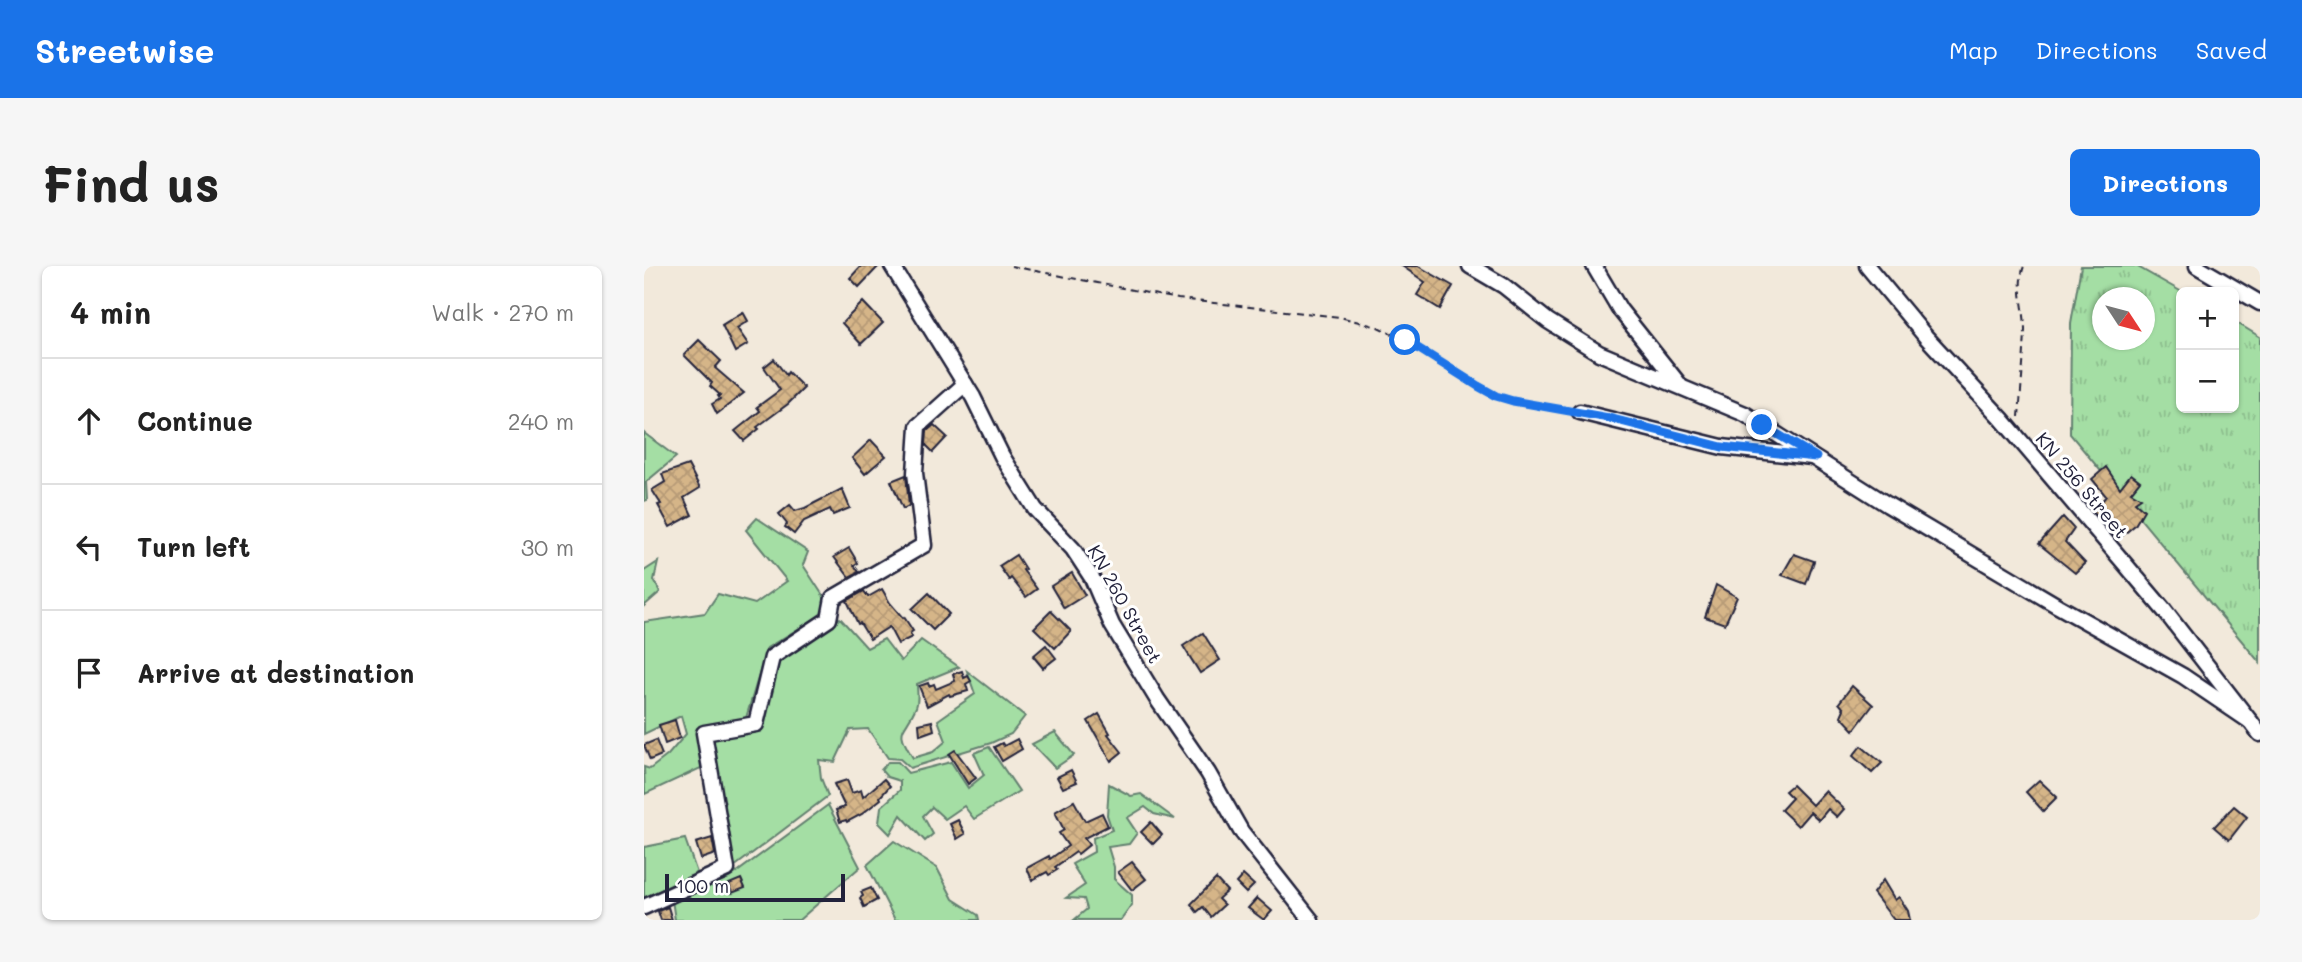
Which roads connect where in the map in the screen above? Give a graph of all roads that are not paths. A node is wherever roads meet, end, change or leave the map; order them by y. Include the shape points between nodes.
1 (892, 266) edge
2 (1470, 266) edge
3 (1594, 266) edge
4 (1867, 266) edge
5 (2197, 266) edge
6 (2260, 303) edge
7 (965, 384) junction
8 (1681, 386) junction
9 (1580, 412) road end
10 (1816, 457) junction
11 (2256, 728) edge
12 (644, 907) edge
13 (1311, 920) edge

1 - 7 street, KN 260 Street
2 - 8 street via 1599,353
3 - 8 street via 1620,310
4 - 11 street, KN 256 Street via 2164,610
5 - 6 street
7 - 12 street via 918,426 915,473 923,545 833,598 830,619 772,657 756,724 704,733 727,869
7 - 13 street, KN 260 Street via 1002,456 1035,509 1073,549 1112,625 1241,831
8 - 10 street via 1745,414
9 - 10 street via 1722,447
10 - 11 street via 1888,505 2183,676

